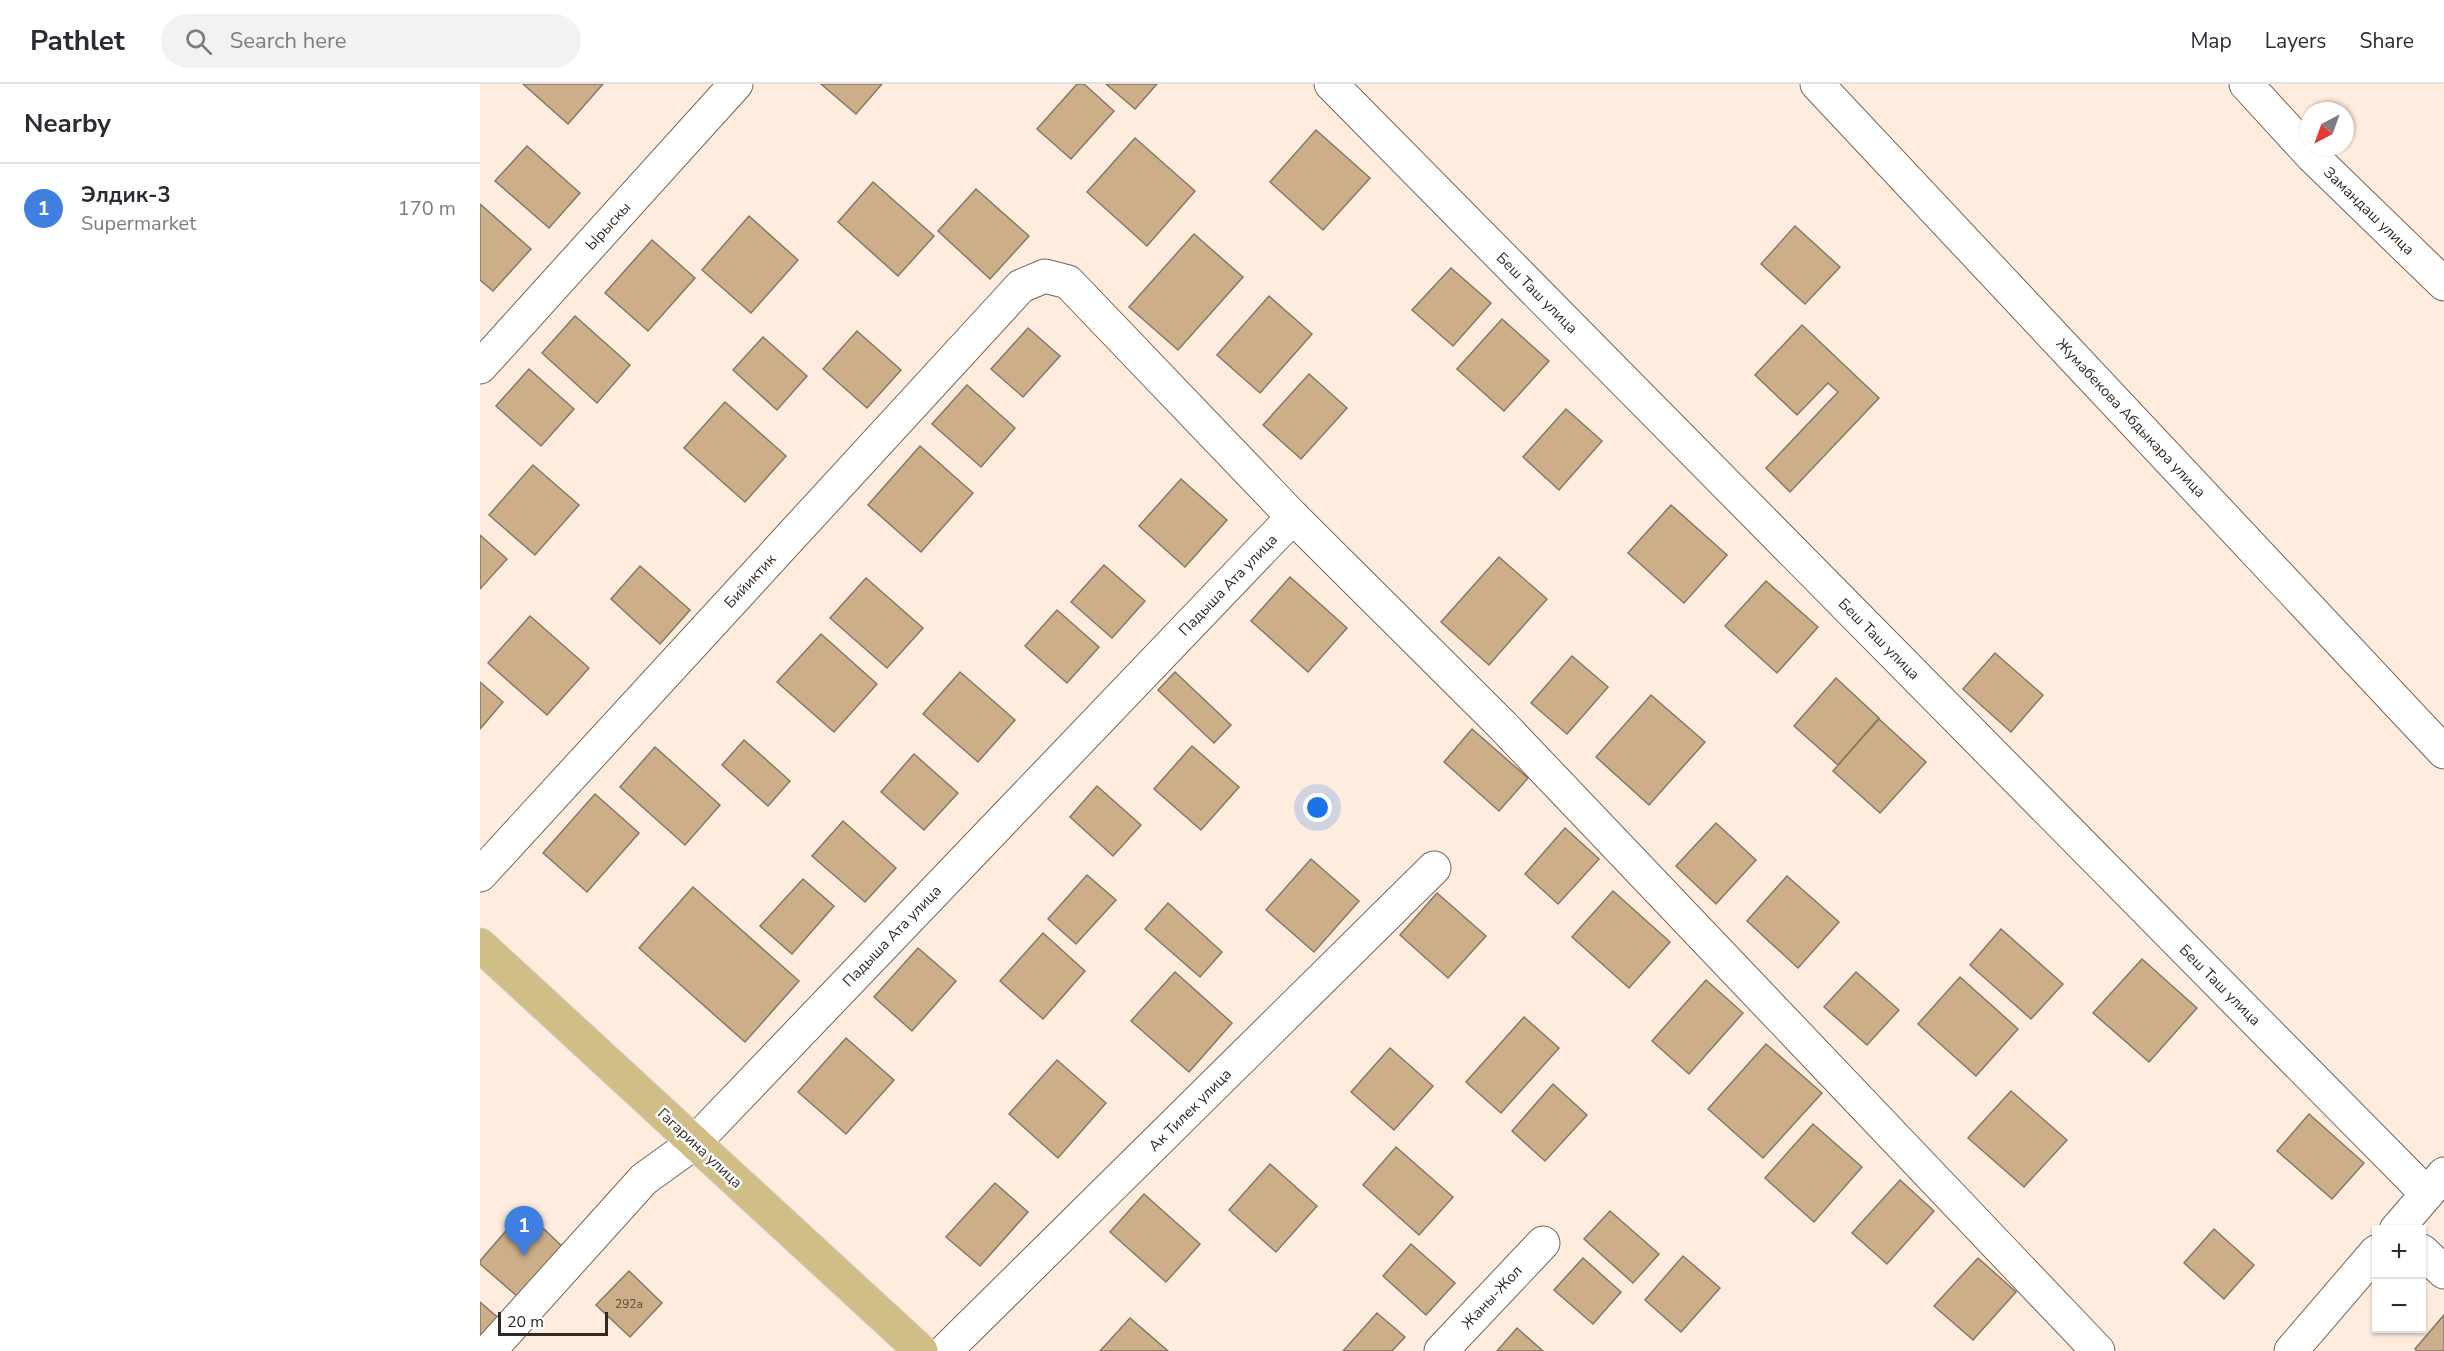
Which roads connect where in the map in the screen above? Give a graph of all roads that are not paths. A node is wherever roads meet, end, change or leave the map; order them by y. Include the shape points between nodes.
1 (736, 84) edge
2 (1331, 84) edge
3 (1817, 84) edge
4 (2246, 84) edge
5 (2444, 284) edge
6 (480, 367) edge
7 (1293, 517) junction
8 (2444, 752) edge
9 (1434, 868) dead end
10 (480, 875) edge
11 (480, 945) edge
12 (694, 1143) junction
13 (2435, 1184) edge
14 (2400, 1225) edge
15 (1543, 1243) dead end
16 (2426, 1256) edge
17 (2372, 1258) edge
18 (2444, 1272) edge
19 (489, 1351) edge
20 (921, 1351) edge
21 (945, 1351) edge
22 (1441, 1351) edge
23 (2098, 1351) edge
24 (2290, 1351) edge

1 - 6 street, Ырыскы
2 - 13 street, Беш Таш улица
3 - 8 street, Жумабекова Абдыкара улица
4 - 5 street, Замандаш улица via 2312,156
7 - 10 street, Бийиктик via 1068,282 1045,276 1021,286
7 - 12 street, Падыша Ата улица
7 - 23 street via 1503,726
9 - 21 street, Ак Тилек улица
11 - 12 main road, Гагарина улица
12 - 19 street, Падыша Ата улица via 644,1179
12 - 20 main road, Гагарина улица
13 - 14 street
15 - 22 street, Жаны-Жол
16 - 18 street
17 - 24 street

